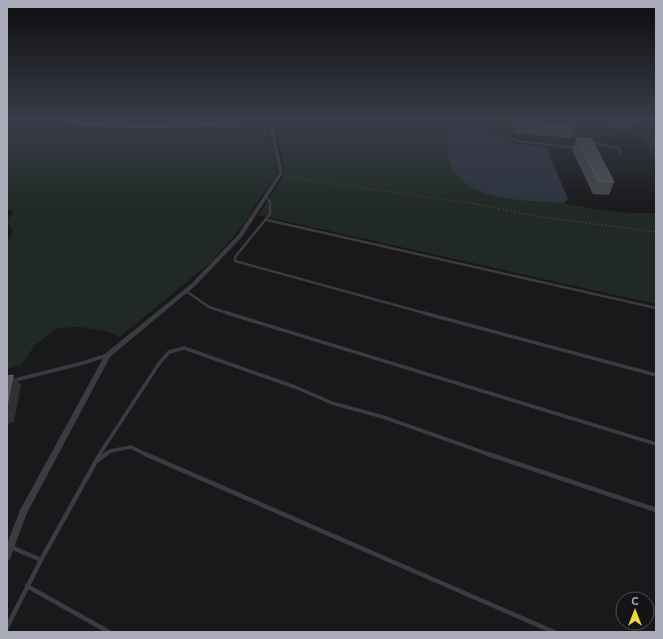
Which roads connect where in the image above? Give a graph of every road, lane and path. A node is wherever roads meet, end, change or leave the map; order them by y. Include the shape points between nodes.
1 (276, 151) edge
2 (279, 176) junction
3 (266, 197) junction
4 (266, 220) junction
5 (656, 232) edge
6 (186, 291) junction
7 (656, 308) edge
8 (108, 355) junction
9 (656, 375) edge
10 (7, 382) edge
11 (656, 444) edge
12 (96, 461) junction
13 (656, 510) edge
14 (10, 547) junction
15 (7, 556) edge
16 (41, 560) junction
17 (27, 586) junction
18 (7, 628) edge
19 (109, 632) edge
20 (554, 632) edge

1 - 2 street via 281,173
2 - 3 street
2 - 5 path via 483,204 534,216
3 - 4 lane via 270,202 270,214
3 - 6 street via 240,236
4 - 7 lane
4 - 9 lane via 235,257 239,264
6 - 8 street
6 - 11 lane via 209,307
8 - 10 lane via 90,363 27,375
8 - 14 street via 23,513
12 - 13 lane via 158,365 169,352 184,348 295,387 332,403 383,417
12 - 16 lane
12 - 20 lane via 110,452 131,447
14 - 15 street
14 - 16 lane
16 - 17 lane
17 - 18 lane
17 - 19 lane

